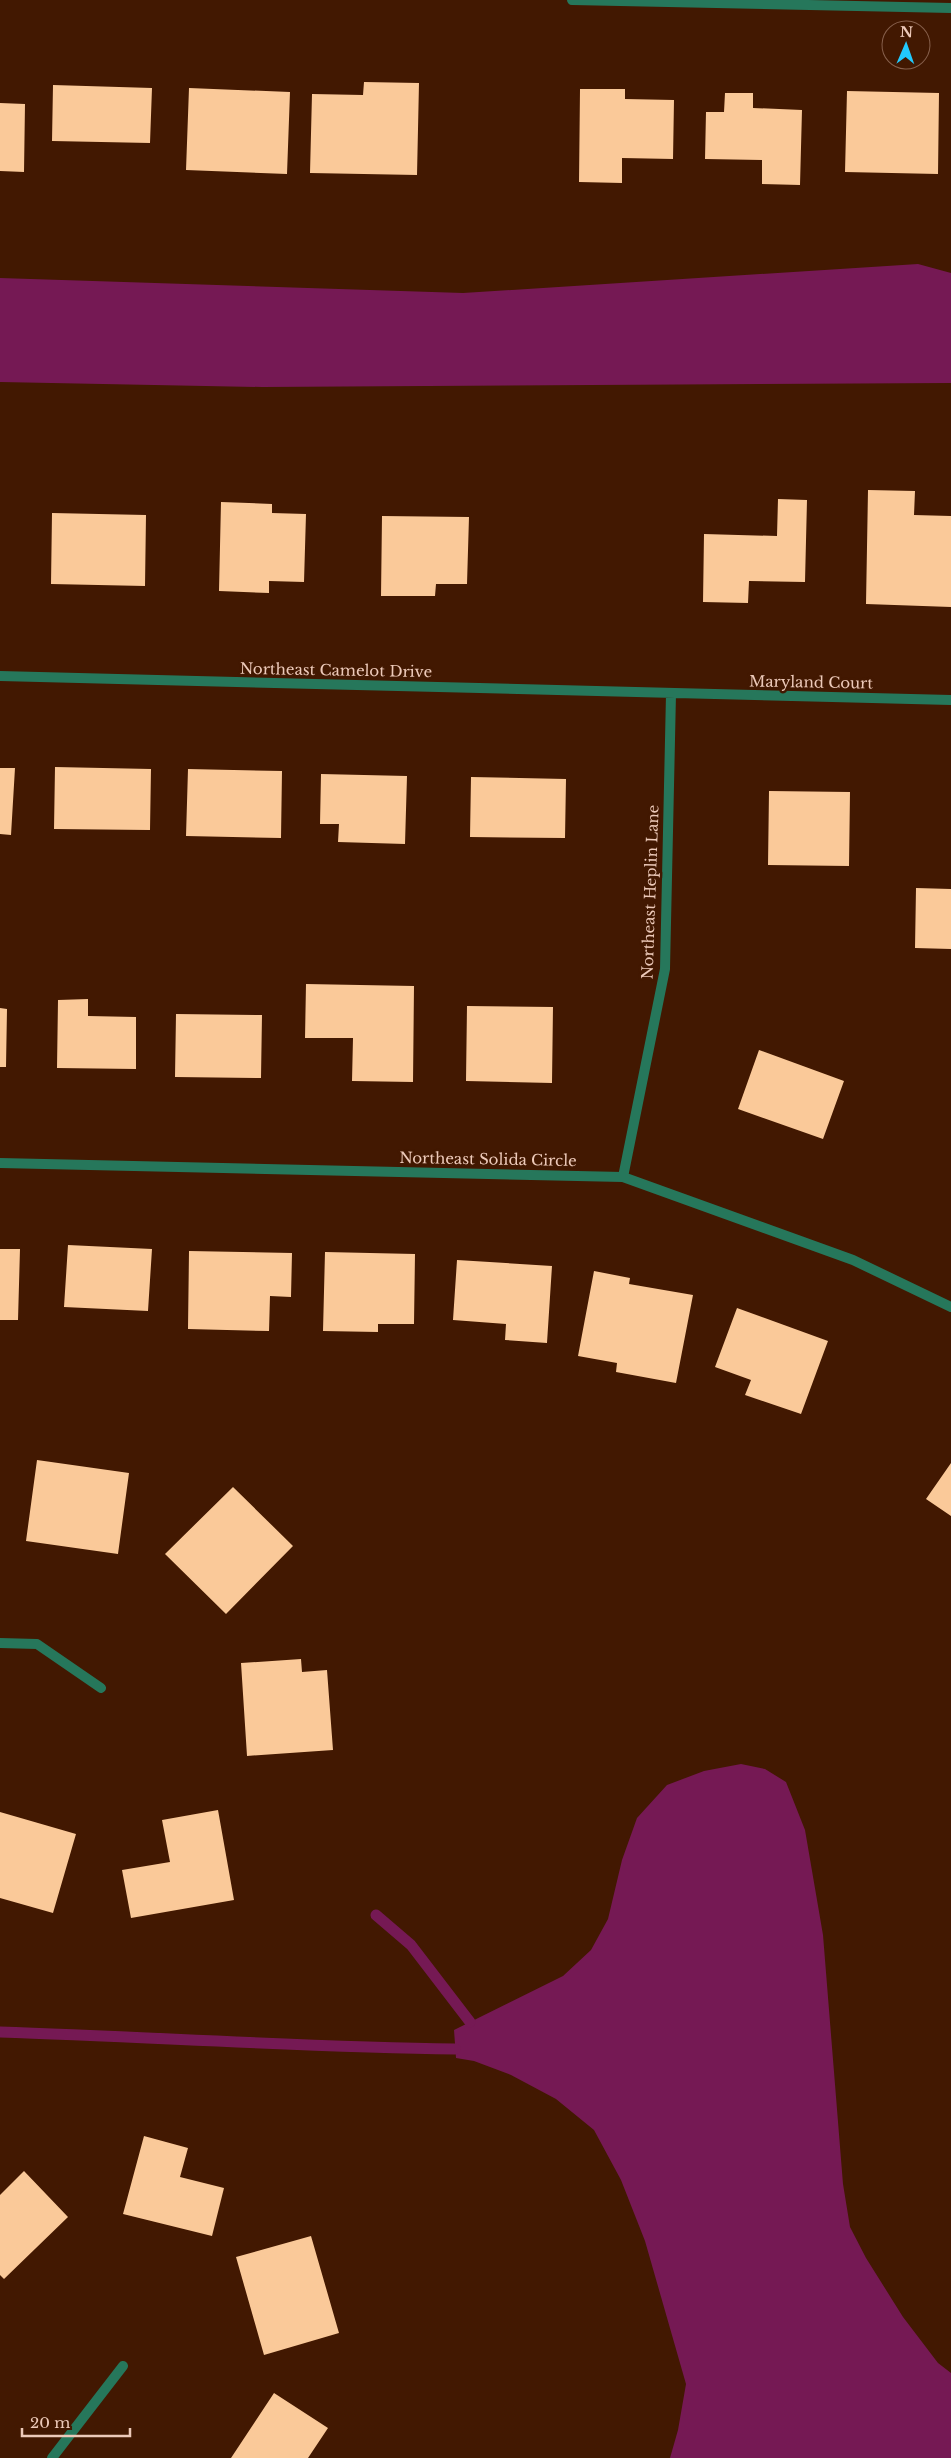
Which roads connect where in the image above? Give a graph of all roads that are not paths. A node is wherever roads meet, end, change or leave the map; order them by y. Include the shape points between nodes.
1 (572, 0) edge
2 (951, 8) edge
3 (0, 676) edge
4 (671, 694) junction
5 (951, 700) edge
6 (0, 1163) edge
7 (623, 1177) junction
8 (951, 1307) edge
9 (0, 1643) edge
10 (101, 1688) dead end
11 (123, 2366) dead end
12 (52, 2458) edge

1 - 2 street
3 - 4 street, Northeast Camelot Drive
4 - 5 street, Maryland Court
4 - 7 street, Northeast Heplin Lane via 665,969
6 - 7 street, Northeast Solida Circle
7 - 8 street, Northeast Solida Circle via 853,1260
9 - 10 street via 37,1644
11 - 12 street

